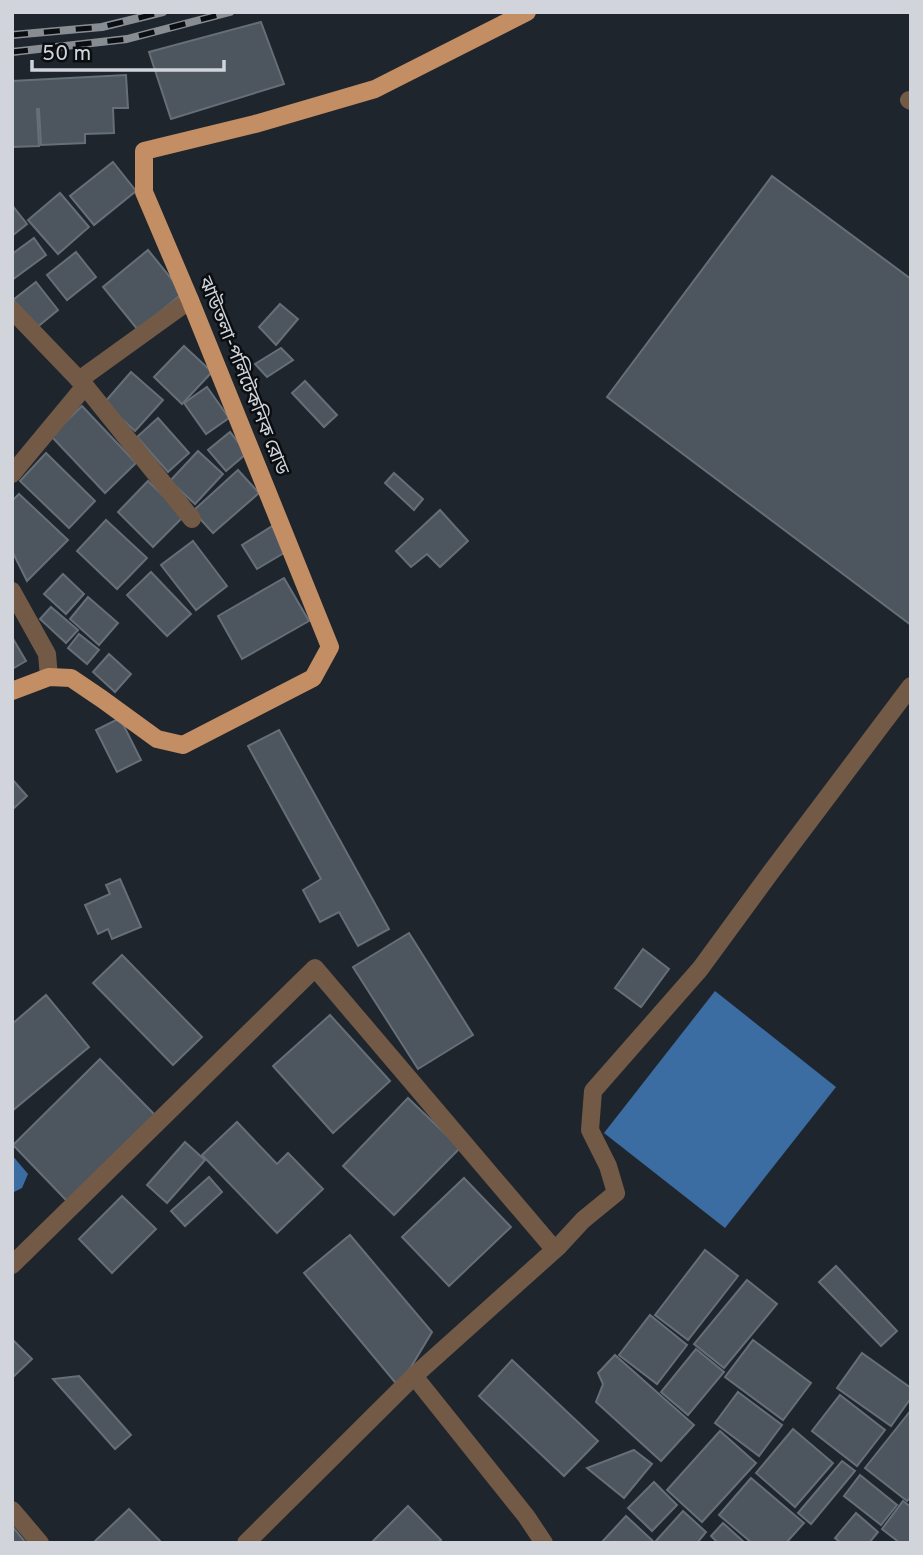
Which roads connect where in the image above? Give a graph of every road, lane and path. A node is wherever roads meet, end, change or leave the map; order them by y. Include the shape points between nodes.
1 (527, 12) edge
2 (190, 300) junction
3 (12, 310) edge
4 (82, 383) junction
5 (12, 474) edge
6 (192, 519) dead end
7 (12, 591) edge
8 (49, 677) junction
9 (911, 686) edge
10 (12, 691) edge
11 (554, 1249) junction
12 (12, 1265) edge
13 (414, 1376) junction
14 (12, 1510) edge
15 (40, 1543) edge
16 (246, 1543) edge
17 (544, 1543) edge

1 - 2 main road, ঝাউতলা-পলিটেকনিক রোড via 375,89 144,151 144,192
2 - 4 street
2 - 8 main road, ঝাউতলা-পলিটেকনিক রোড via 330,647 313,678 183,745 157,739 71,678
3 - 4 street
4 - 5 street
4 - 6 street
7 - 8 street via 47,654
8 - 10 main road
9 - 11 street via 700,969 593,1091 590,1130 616,1194
11 - 12 street via 315,968
11 - 13 street
13 - 16 street
13 - 17 street
14 - 15 street

